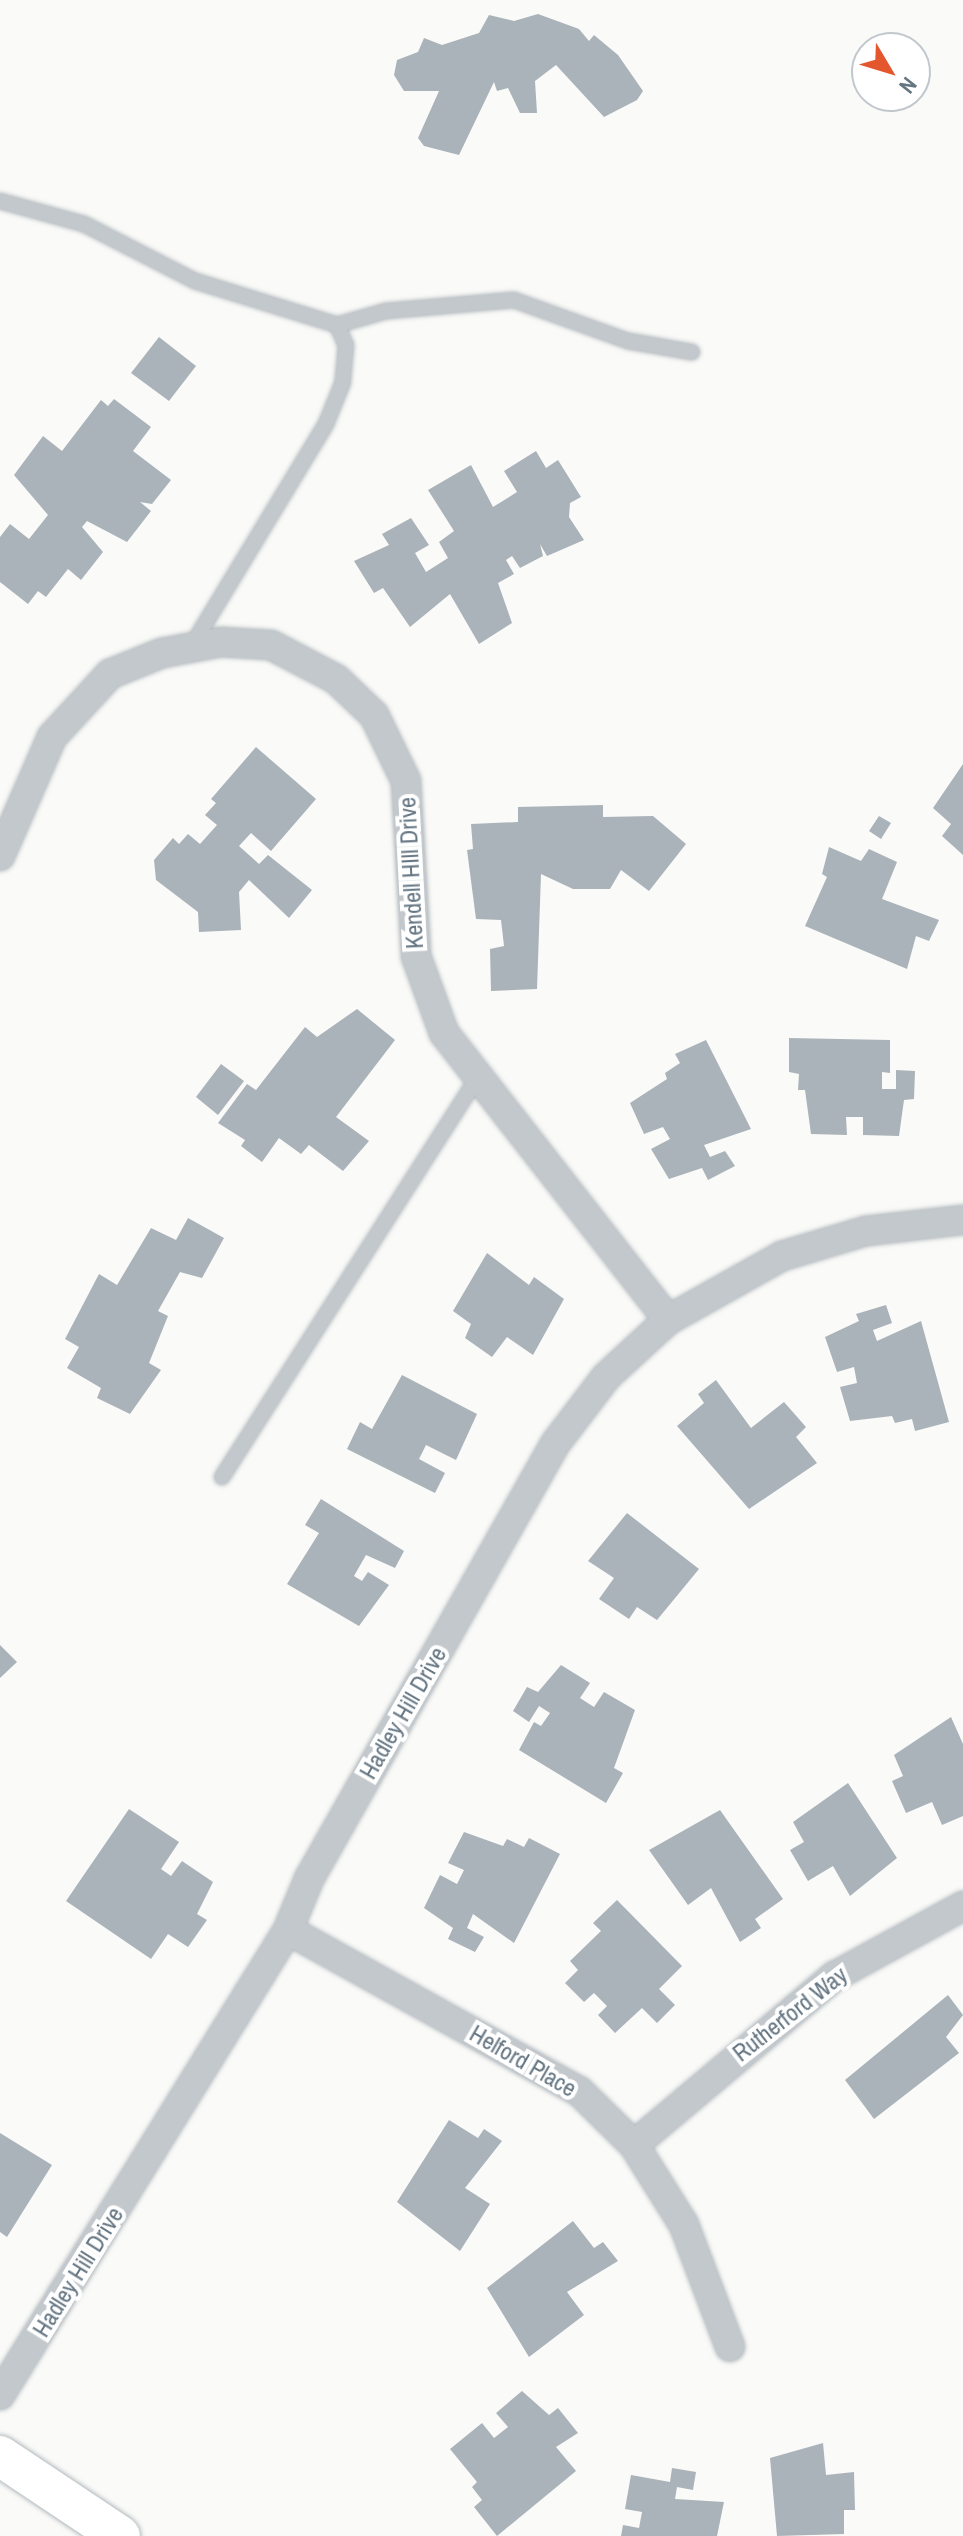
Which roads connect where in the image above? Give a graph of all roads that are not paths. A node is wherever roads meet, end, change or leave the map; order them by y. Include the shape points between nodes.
1 (0, 201) edge
2 (337, 325) junction
3 (692, 352) dead end
4 (191, 647) junction
5 (0, 856) edge
6 (478, 1077) junction
7 (963, 1220) edge
8 (668, 1320) junction
9 (222, 1477) dead end
10 (963, 1906) edge
11 (288, 1930) junction
12 (634, 2145) junction
13 (730, 2347) dead end
14 (0, 2395) edge
15 (0, 2456) edge
16 (120, 2536) edge

1 - 2 lane via 84,224 195,281
2 - 3 lane via 386,311 514,300 628,341
2 - 4 lane via 346,345 343,382 326,424
4 - 5 street, Kendell HIll Drive via 110,674 52,737
4 - 6 street, Kendell HIll Drive via 271,645 336,679 374,715 406,781 422,990
6 - 8 street, Kendell HIll Drive
6 - 9 lane
7 - 8 street, Hadley Hill Drive via 866,1231 782,1256
8 - 11 street, Hadley Hill Drive via 606,1377 555,1444 309,1879
10 - 12 street, Rutherford Way via 835,1976
11 - 12 street, Helford Place via 579,2091
11 - 14 street, Hadley Hill Drive
12 - 13 street, Helford Place via 684,2225
15 - 16 main road

